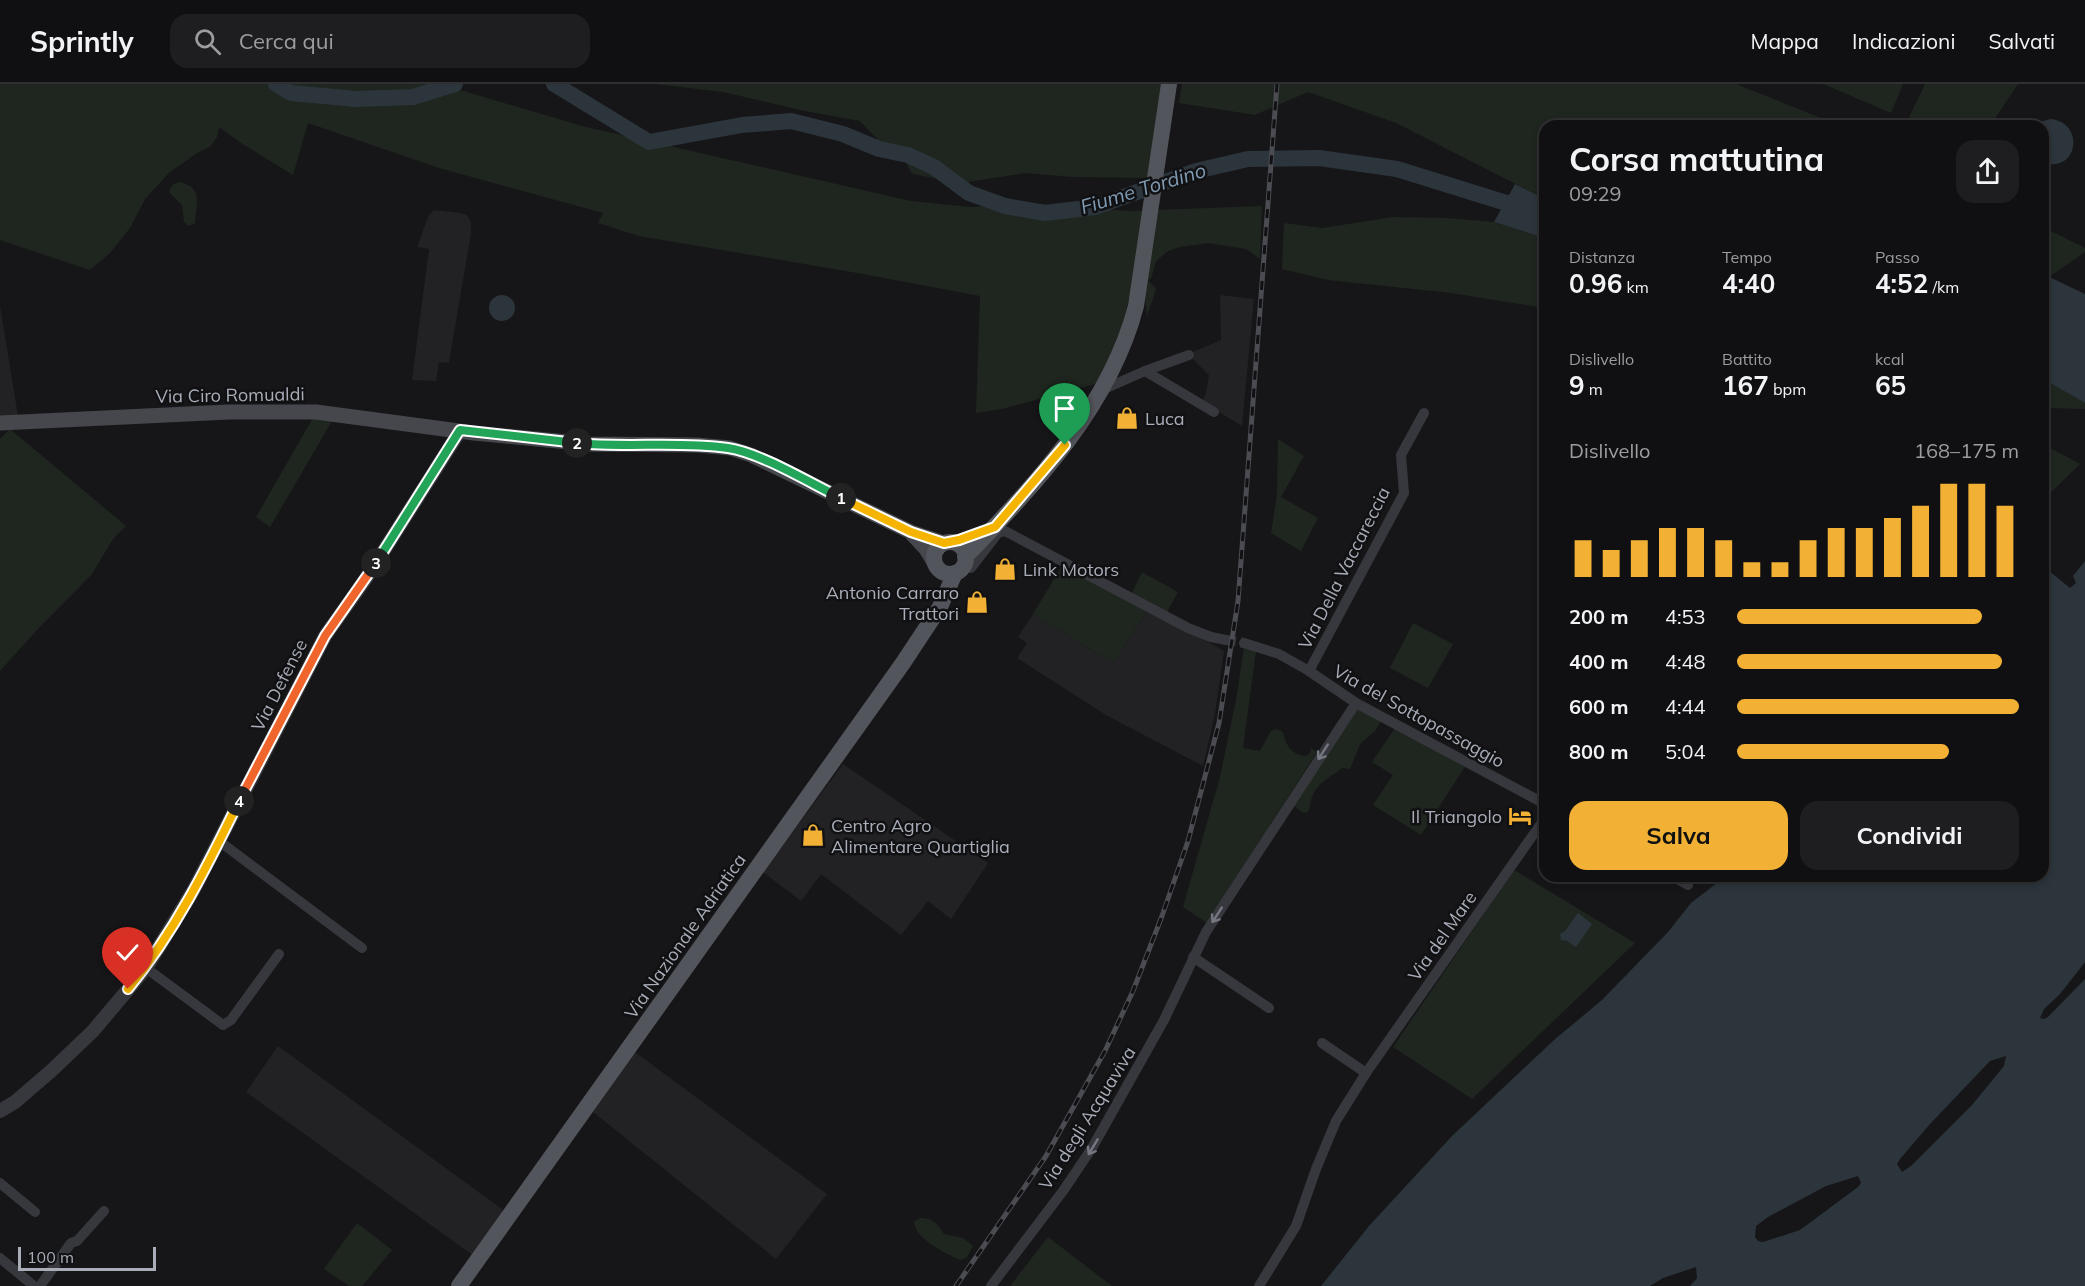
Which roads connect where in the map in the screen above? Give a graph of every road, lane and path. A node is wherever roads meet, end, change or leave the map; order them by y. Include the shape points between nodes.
1 (1169, 84) edge
2 (1189, 355) dead end
3 (1145, 371) junction
4 (1105, 385) junction
5 (1214, 412) dead end
6 (1424, 413) dead end
7 (0, 423) edge
8 (460, 430) junction
9 (995, 527) junction
10 (911, 532) junction
11 (946, 543) junction
12 (961, 565) junction
13 (937, 566) junction
14 (940, 607) junction
15 (1226, 640) tunnel mouth
16 (1244, 643) tunnel mouth
17 (1309, 671) junction
18 (1356, 703) junction
19 (1539, 801) edge
20 (1539, 827) edge
21 (219, 841) junction
22 (1683, 882) edge
23 (1688, 885) dead end
24 (362, 948) dead end
25 (279, 954) dead end
26 (1193, 957) junction
27 (146, 968) junction
28 (1269, 1008) dead end
29 (1322, 1043) dead end
30 (1366, 1073) junction
31 (0, 1111) edge
32 (0, 1183) edge
33 (104, 1211) dead end
34 (35, 1212) dead end
35 (0, 1258) edge
36 (34, 1286) edge
37 (40, 1286) edge
38 (459, 1286) edge
39 (991, 1286) edge
40 (1259, 1286) edge

1 - 4 main road, Via Nazionale Adriatica via 1131,325
2 - 3 street
3 - 4 street
3 - 5 street
4 - 9 main road, Via Nazionale Adriatica via 1065,445
6 - 17 street, Via Della Vaccareccia via 1401,455 1404,493
7 - 8 main road, Via Ciro Romualdi via 229,412 316,412
8 - 10 main road, Via Ciro Romualdi via 590,444 730,448 751,454
8 - 21 street, Via Defense via 325,636
9 - 11 main road, Via Nazionale Adriatica
9 - 12 main road, Via Nazionale Adriatica
10 - 11 main road, Via Ciro Romualdi
10 - 13 main road
11 - 12 main road via 961,547
11 - 13 main road via 935,554
12 - 13 main road via 945,573
12 - 14 main road, Via Nazionale Adriatica
12 - 15 street via 971,568 998,533 1005,531 1188,628
13 - 14 main road
14 - 38 main road, Via Nazionale Adriatica
16 - 17 street, Via del Sottopassaggio via 1279,654
17 - 18 street, Via del Sottopassaggio
18 - 19 street, Via del Sottopassaggio
18 -> 26 street, Via degli Acquaviva
20 - 30 street, Via del Mare
21 - 24 street
21 - 27 street, Via Defense via 181,914
22 - 23 street
25 - 27 street via 231,1020 223,1025
26 - 28 street
26 -> 39 street, Via degli Acquaviva via 1164,1020 1092,1148
27 - 31 street, Via Defense via 93,1031 42,1079
29 - 30 street
30 - 40 street, Via del Mare via 1336,1121 1296,1226
32 - 34 street
33 - 37 street via 77,1242 70,1243
35 - 36 street

